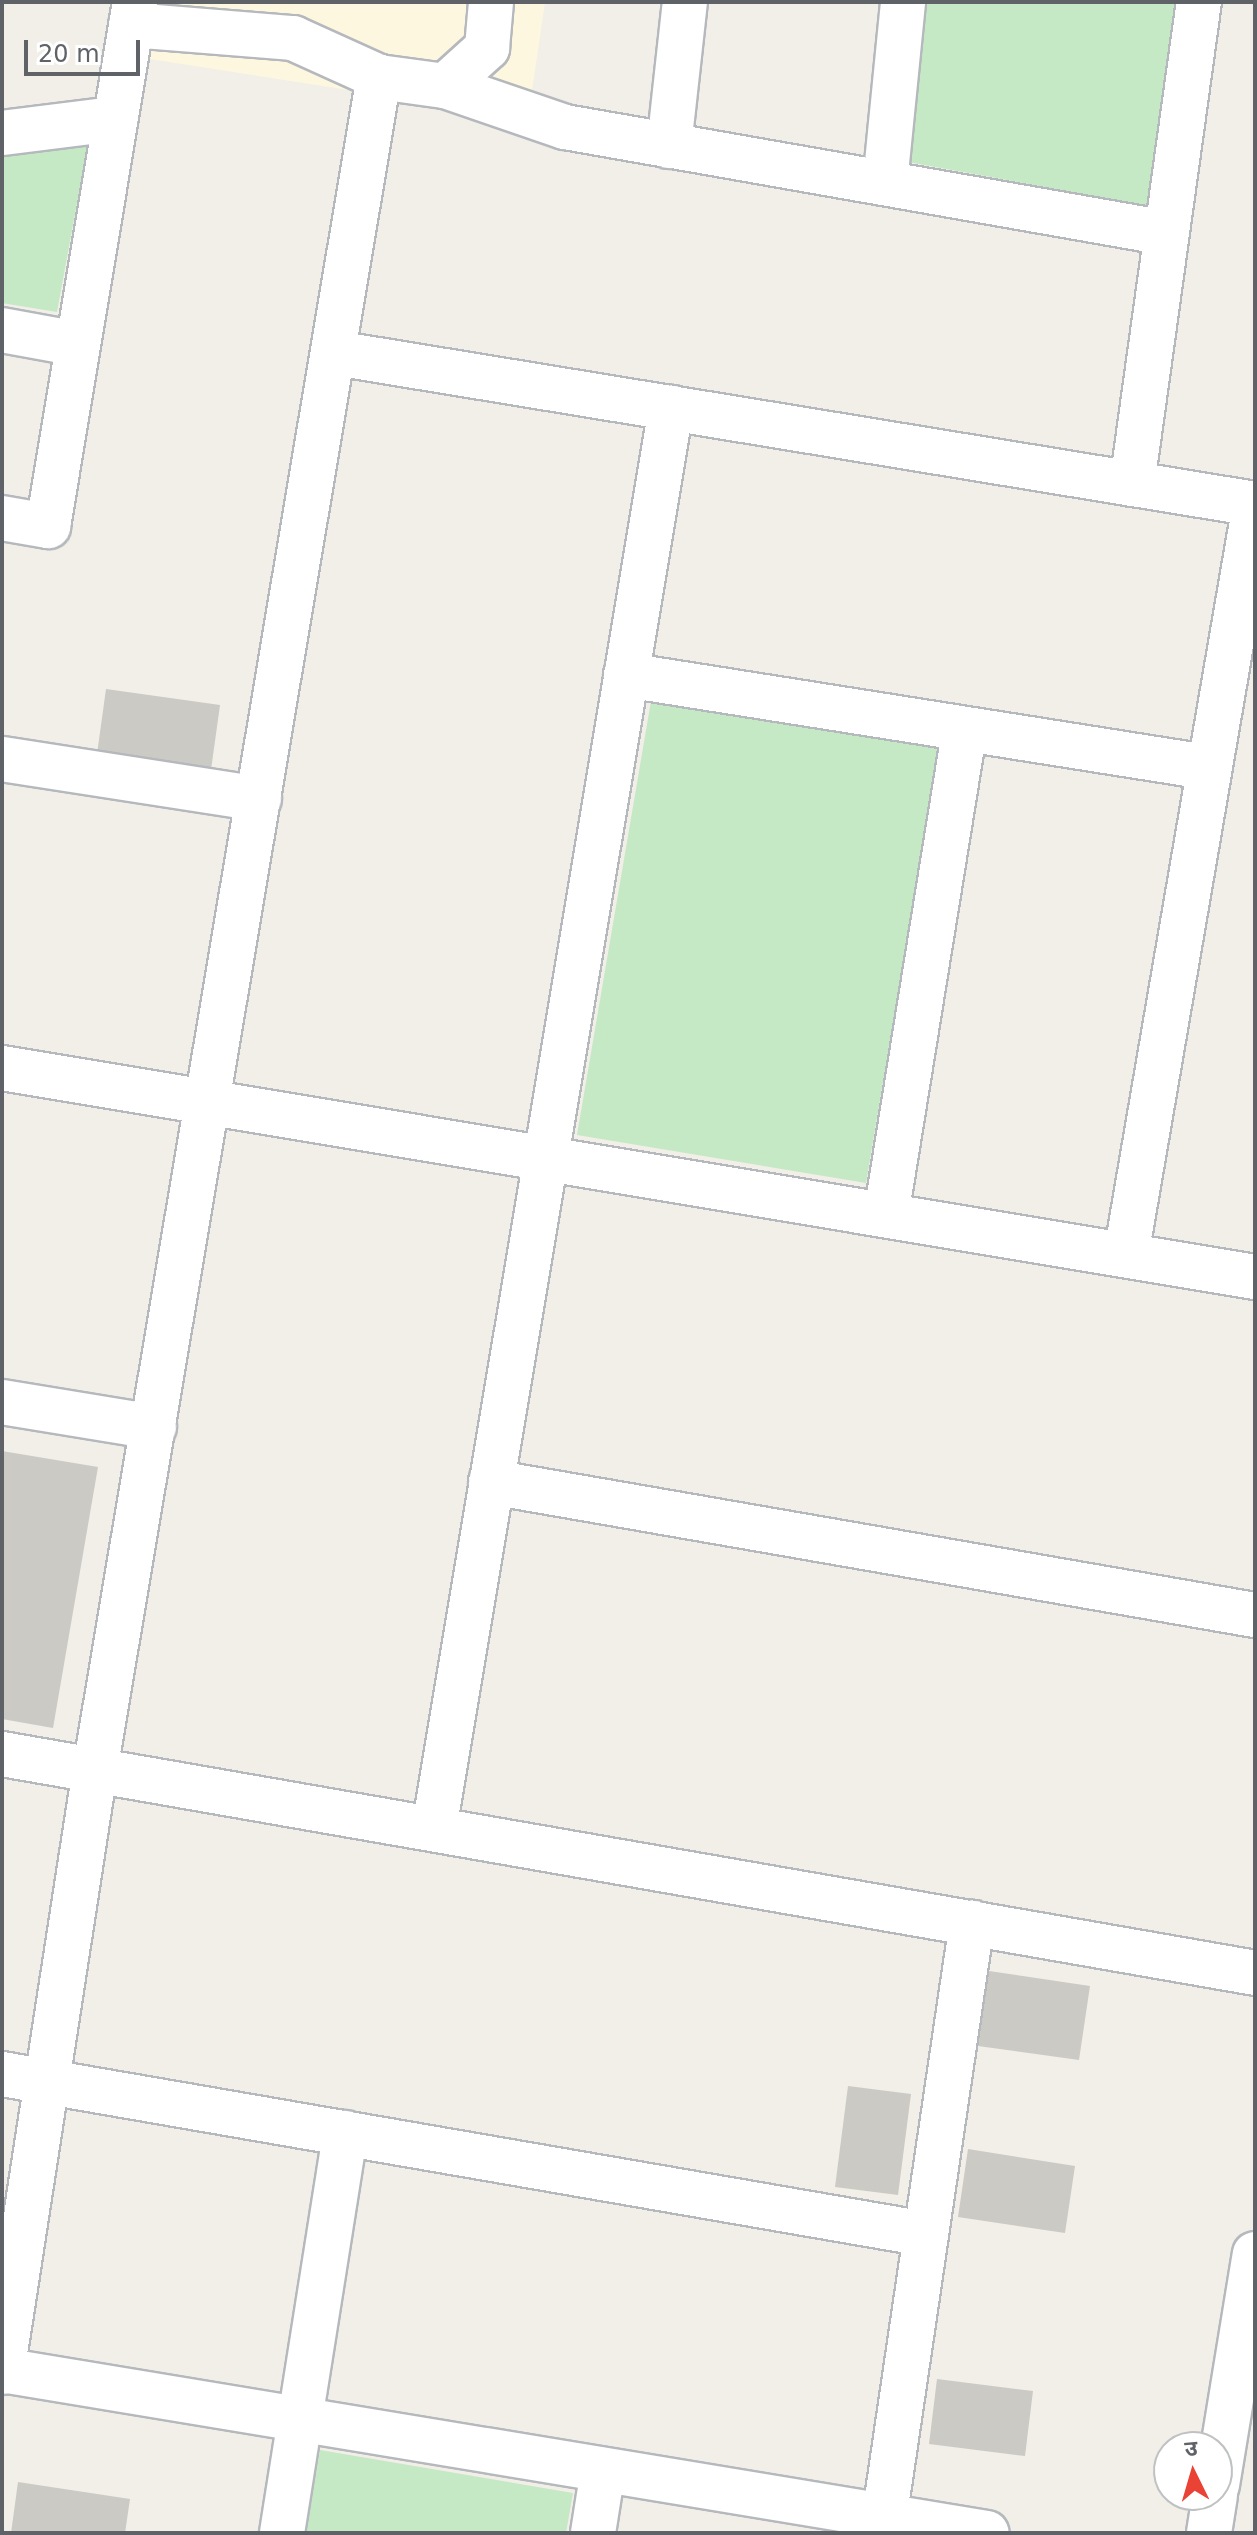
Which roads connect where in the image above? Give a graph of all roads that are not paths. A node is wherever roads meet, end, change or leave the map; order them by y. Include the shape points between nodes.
1 (491, 2) edge
2 (685, 2) edge
3 (903, 2) edge
4 (1199, 2) edge
5 (133, 13) edge
6 (216, 17) edge
7 (379, 77) junction
8 (445, 86) junction
9 (115, 119) junction
10 (2, 133) edge
11 (669, 146) junction
12 (885, 183) junction
13 (1167, 233) junction
14 (2, 330) edge
15 (78, 344) junction
16 (335, 353) junction
17 (671, 408) junction
18 (1132, 484) junction
19 (1255, 504) edge
20 (2, 518) edge
21 (626, 675) junction
22 (965, 729) junction
23 (2, 759) edge
24 (1206, 767) junction
25 (259, 799) junction
26 (2, 1068) edge
27 (208, 1103) junction
28 (545, 1159) junction
29 (886, 1215) junction
30 (1126, 1255) junction
31 (1255, 1277) edge
32 (2, 1402) edge
33 (154, 1427) junction
34 (491, 1482) junction
35 (1255, 1615) edge
36 (2, 1754) edge
37 (95, 1770) junction
38 (434, 1829) junction
39 (972, 1923) junction
40 (1255, 1973) edge
41 (2, 2074) edge
42 (47, 2081) junction
43 (345, 2133) junction
44 (925, 2234) junction
45 (1255, 2254) edge
46 (2, 2371) edge
47 (300, 2420) junction
48 (1226, 2431) edge
49 (603, 2470) junction
50 (1212, 2511) edge
51 (883, 2525) edge
52 (282, 2533) edge
53 (593, 2533) edge
54 (987, 2533) edge
55 (1209, 2533) edge

1 - 8 street via 487,48
2 - 11 street
3 - 12 street
4 - 13 street
5 - 6 street
5 - 9 street
6 - 7 street via 293,38
7 - 8 street
7 - 16 street
8 - 11 street via 565,127
9 - 10 street
9 - 15 street
11 - 12 street
12 - 13 street
13 - 18 street
14 - 15 street
15 - 20 street via 48,526
16 - 17 street
16 - 25 street
17 - 18 street
17 - 21 street
18 - 19 street
19 - 24 street
21 - 22 street
21 - 28 street
22 - 24 street
22 - 29 street
23 - 25 street
24 - 30 street
25 - 27 street
26 - 27 street
27 - 28 street
27 - 33 street
28 - 29 street
28 - 34 street
29 - 30 street
30 - 31 street
32 - 33 street
33 - 37 street
34 - 35 street
34 - 38 street
36 - 37 street
37 - 38 street
37 - 42 street
38 - 39 street
39 - 40 street
39 - 44 street
41 - 42 street
42 - 43 street
42 - 46 street
43 - 44 street
43 - 47 street
44 - 51 street
45 - 48 street
46 - 47 street
47 - 49 street
47 - 52 street
49 - 51 street
49 - 53 street
50 - 55 street
51 - 54 street

